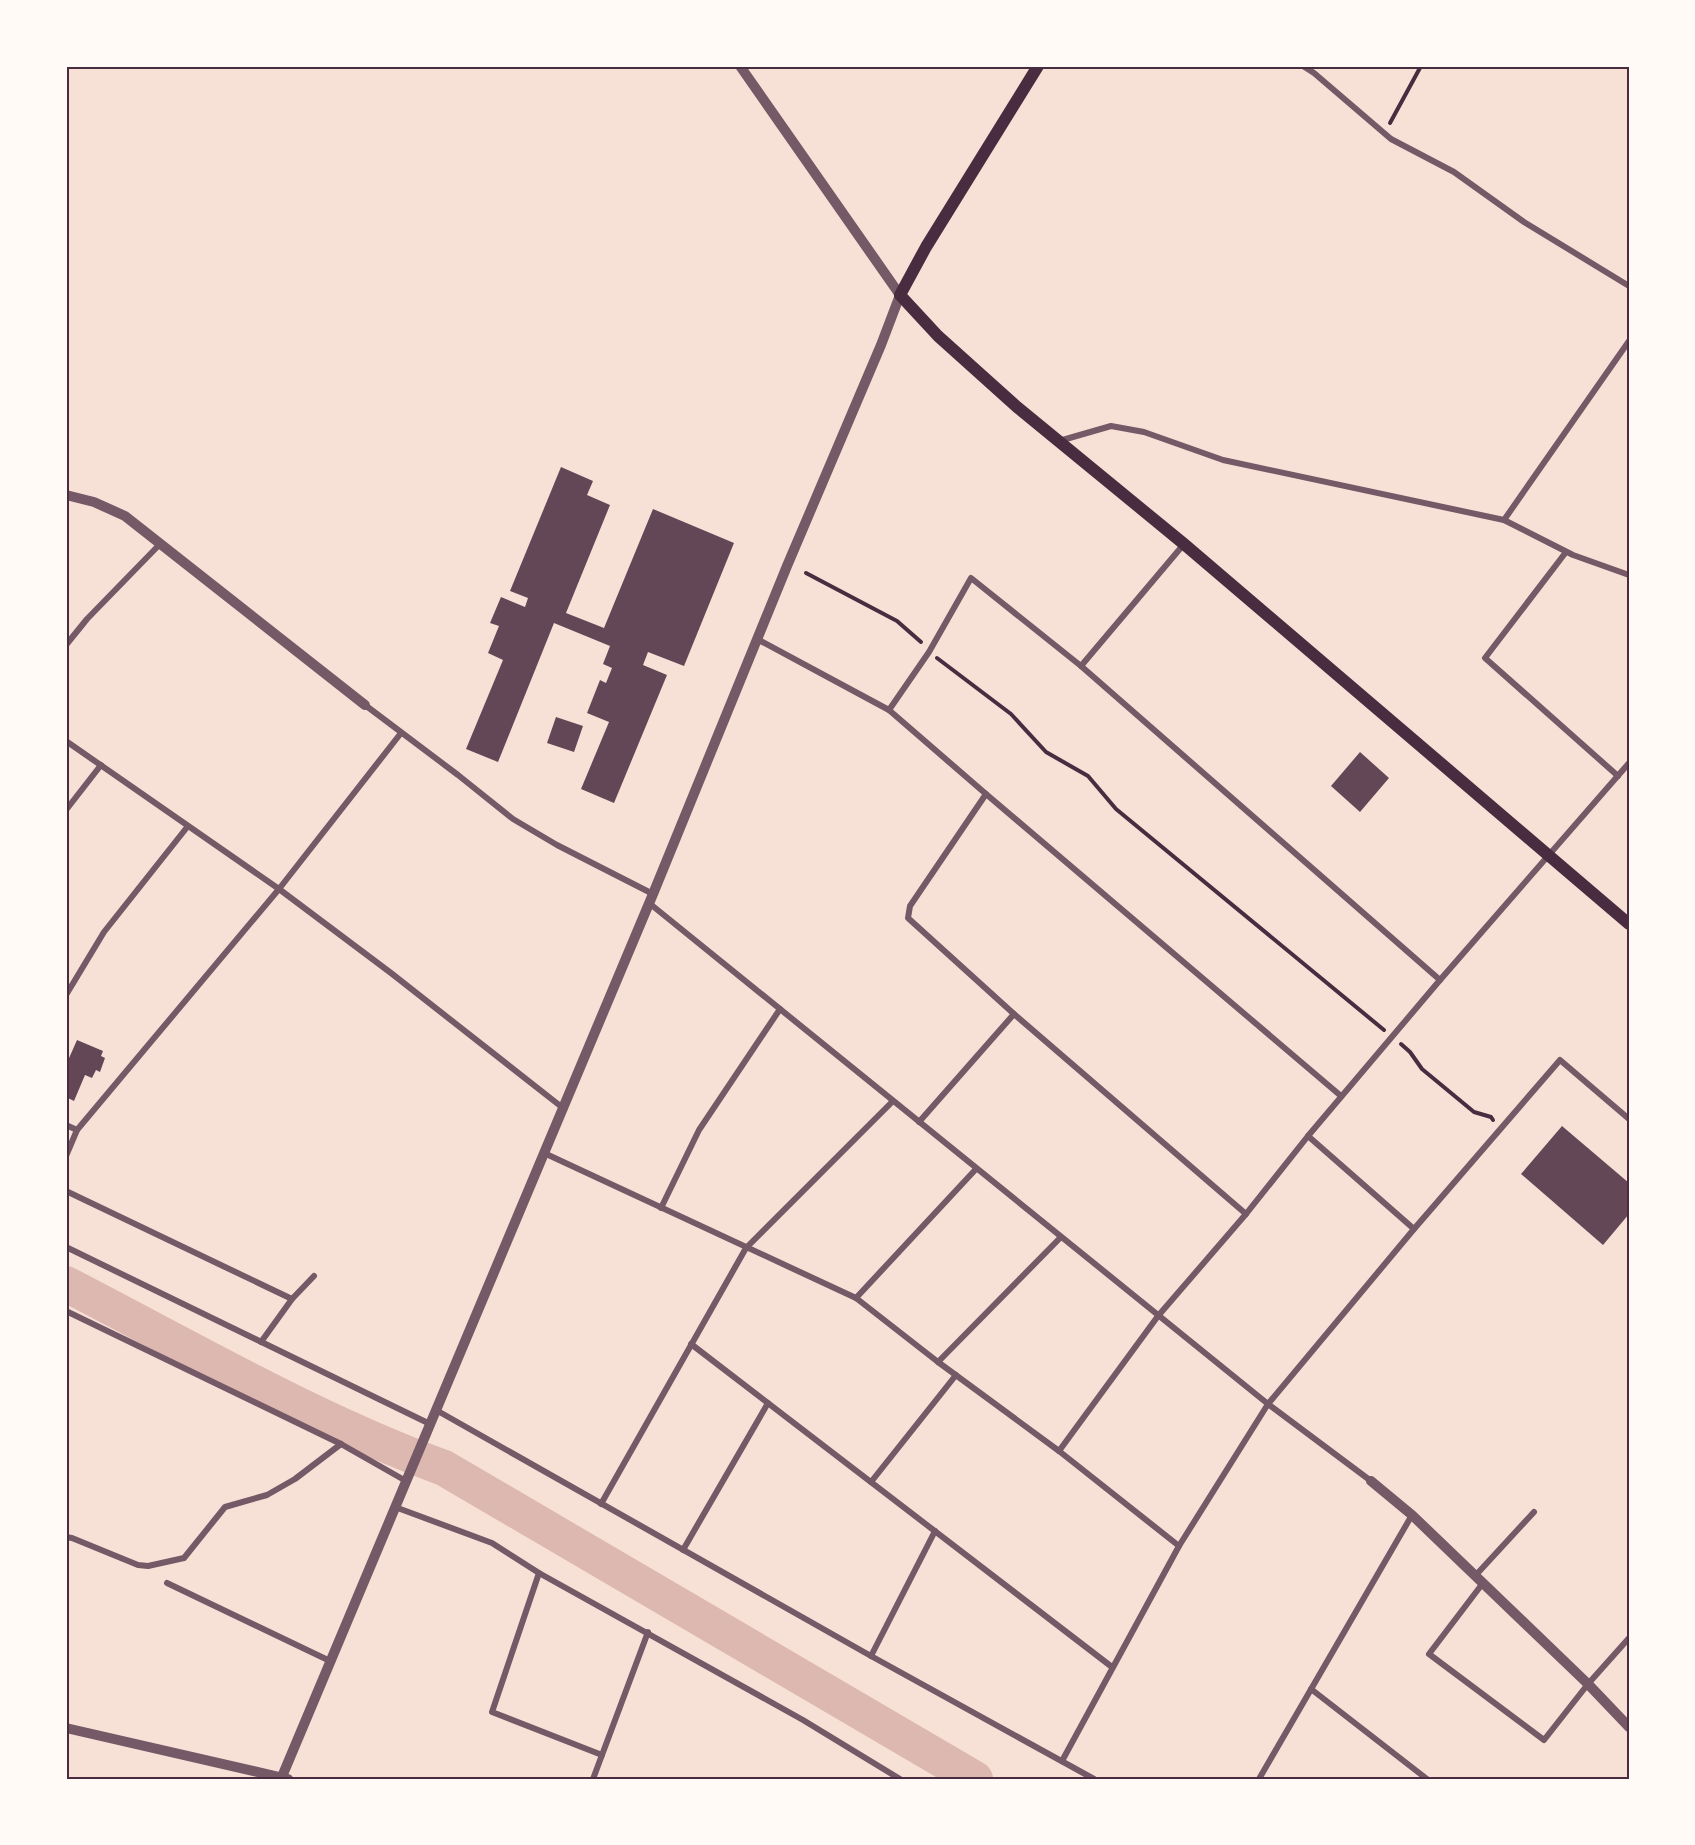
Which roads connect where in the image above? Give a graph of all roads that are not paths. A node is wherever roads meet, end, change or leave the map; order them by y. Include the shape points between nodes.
1 (740, 66) edge
2 (1038, 66) edge
3 (1302, 66) edge
4 (1629, 286) edge
5 (900, 295) junction
6 (1629, 341) edge
7 (1059, 441) junction
8 (66, 495) edge
9 (1504, 520) junction
10 (160, 544) junction
11 (1184, 544) junction
12 (1566, 552) junction
13 (1629, 575) edge
14 (757, 639) junction
15 (66, 645) edge
16 (1081, 666) junction
17 (364, 705) joint
18 (889, 710) junction
19 (400, 734) junction
20 (66, 741) edge
21 (1629, 763) edge
22 (100, 765) junction
23 (1618, 776) junction
24 (986, 794) junction
25 (66, 810) edge
26 (188, 826) junction
27 (1548, 856) junction
28 (279, 889) junction
29 (651, 899) junction
30 (1629, 924) edge
31 (1440, 980) junction
32 (66, 995) edge
33 (780, 1009) junction
34 (1014, 1014) junction
35 (1341, 1096) junction
36 (893, 1101) junction
37 (563, 1108) junction
38 (1629, 1119) edge
39 (919, 1122) junction
40 (66, 1125) edge
41 (77, 1130) junction
42 (1308, 1136) junction
43 (544, 1153) junction
44 (66, 1156) edge
45 (976, 1169) junction
46 (66, 1191) edge
47 (661, 1208) junction
48 (1246, 1214) junction
49 (1414, 1229) junction
50 (1061, 1237) junction
51 (66, 1247) edge
52 (746, 1248) junction
53 (314, 1276) dead end
54 (856, 1298) junction
55 (292, 1299) junction
56 (66, 1311) edge
57 (1158, 1316) junction
58 (261, 1341) junction
59 (691, 1344) junction
60 (938, 1362) junction
61 (956, 1375) junction
62 (768, 1403) junction
63 (1268, 1404) junction
64 (436, 1410) junction
65 (428, 1427) junction
66 (340, 1444) junction
67 (1059, 1451) junction
68 (408, 1478) junction
69 (1371, 1481) joint
70 (871, 1482) junction
71 (601, 1504) junction
72 (395, 1507) junction
73 (1534, 1512) dead end
74 (1412, 1515) junction
75 (935, 1531) junction
76 (66, 1537) edge
77 (1179, 1546) junction
78 (683, 1550) junction
79 (539, 1573) junction
80 (1479, 1579) junction
81 (167, 1583) dead end
82 (648, 1632) junction
83 (1629, 1638) edge
84 (871, 1656) junction
85 (330, 1661) junction
86 (1112, 1667) junction
87 (1588, 1684) junction
88 (1311, 1689) junction
89 (1629, 1727) edge
90 (66, 1728) edge
91 (602, 1755) junction
92 (1062, 1761) junction
93 (284, 1778) edge
94 (593, 1779) edge
95 (900, 1779) edge
96 (1094, 1779) edge
97 (1259, 1779) edge
98 (1427, 1779) edge

1 - 5 street
2 - 5 main road
3 - 4 street via 1383,133 1454,172 1524,222
5 - 7 main road via 938,336
5 - 14 street
6 - 9 street
7 - 9 street via 1111,426 1144,432 1223,460
7 - 11 main road
8 - 10 street via 125,516
9 - 12 street
10 - 15 street
10 - 17 street
11 - 16 street
11 - 27 main road
12 - 13 street
12 - 23 street via 1485,658
14 - 18 street
14 - 29 street
16 - 18 street via 971,578 929,652
16 - 31 street
17 - 19 street
18 - 24 street
19 - 28 street
19 - 29 street via 513,819
20 - 22 street
21 - 23 street
22 - 25 street
22 - 26 street
23 - 27 street
24 - 34 street via 910,906 908,918
24 - 35 street
26 - 28 street
26 - 32 street via 105,932
27 - 30 main road
27 - 31 street
28 - 37 street
28 - 41 street
29 - 33 street
29 - 37 street
31 - 35 street
33 - 36 street
33 - 47 street via 699,1130
34 - 39 street
34 - 48 street
35 - 42 street
36 - 39 street
36 - 52 street
37 - 43 street
38 - 49 street via 1560,1060
39 - 45 street
40 - 41 street
41 - 44 street
42 - 48 street
42 - 49 street
43 - 47 street
43 - 64 street
45 - 50 street
45 - 54 street
46 - 55 street
47 - 52 street
48 - 57 street
49 - 63 street
50 - 57 street
50 - 60 street
51 - 58 street
52 - 54 street
52 - 59 street
53 - 55 street
54 - 60 street
55 - 58 street
56 - 66 street
57 - 63 street
57 - 67 street
58 - 65 street
59 - 62 street
59 - 71 street
60 - 61 street
61 - 67 street
61 - 70 street
62 - 70 street
62 - 78 street
63 - 69 street
63 - 77 street
64 - 65 street
64 - 71 street
65 - 68 street
66 - 68 street
66 - 76 street via 267,1495 225,1507 184,1558 138,1565
67 - 77 street
68 - 72 street
69 - 74 street
70 - 75 street
71 - 78 street
72 - 79 street via 492,1543
72 - 85 street
73 - 80 street
74 - 80 street
74 - 88 street
75 - 84 street
75 - 86 street
77 - 86 street
78 - 84 street
79 - 82 street
79 - 91 street via 492,1712
80 - 87 street
80 - 87 street via 1429,1654 1544,1740
81 - 85 street
82 - 91 street
82 - 95 street
83 - 87 street
84 - 92 street
85 - 93 street
86 - 92 street
87 - 89 street
88 - 97 street
88 - 98 street
90 - 93 street
91 - 94 street
92 - 96 street

